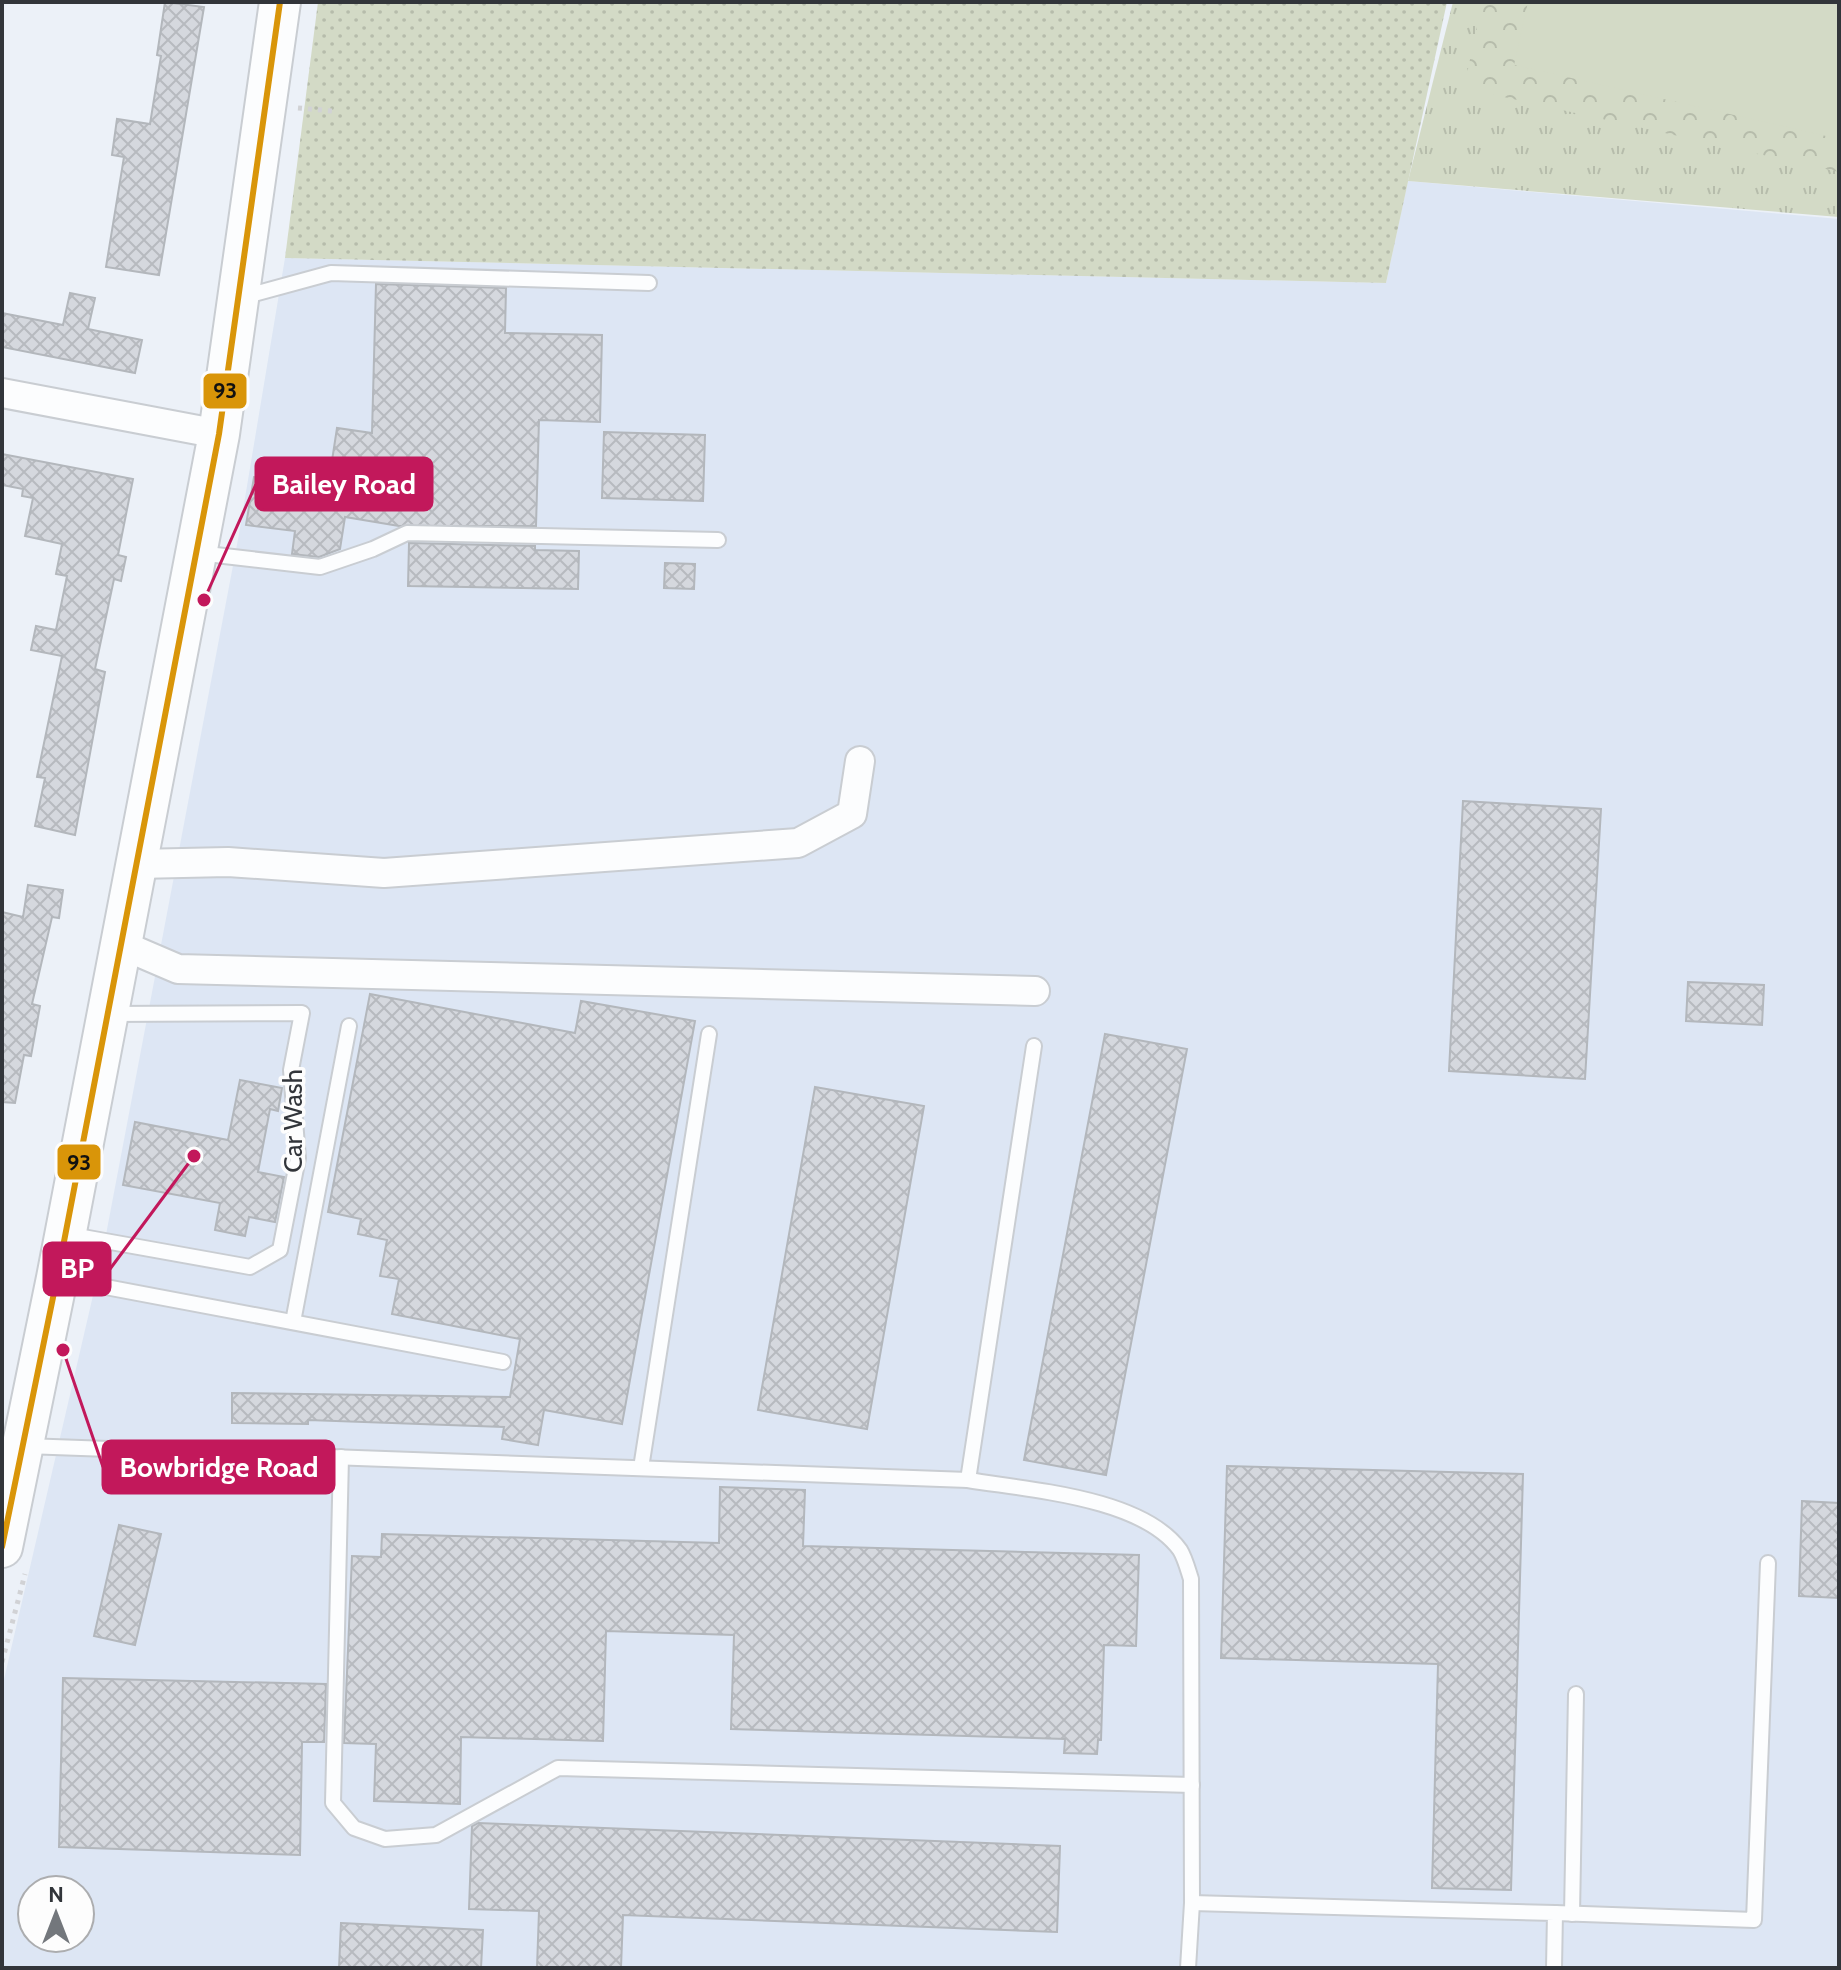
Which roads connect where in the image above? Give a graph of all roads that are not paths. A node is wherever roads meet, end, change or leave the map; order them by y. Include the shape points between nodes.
1 (280, 2) edge
2 (649, 283) dead end
3 (235, 300) junction
4 (2, 393) edge
5 (219, 434) junction
6 (718, 540) dead end
7 (194, 553) junction
8 (860, 761) dead end
9 (137, 864) junction
10 (122, 945) junction
11 (1035, 991) dead end
12 (108, 1014) junction
13 (349, 1026) dead end
14 (709, 1034) dead end
15 (1034, 1046) dead end
16 (66, 1234) junction
17 (57, 1278) junction
18 (293, 1322) junction
19 (503, 1362) dead end
20 (24, 1446) junction
21 (341, 1457) junction
22 (641, 1468) junction
23 (968, 1480) junction
24 (2, 1547) edge
25 (1768, 1563) dead end
26 (1576, 1694) dead end
27 (1192, 1785) junction
28 (1192, 1903) junction
29 (1555, 1913) junction
30 (1572, 1914) junction
31 (1188, 1968) edge
32 (1554, 1968) edge

1 - 3 street
2 - 3 lane via 331,273
3 - 5 street
4 - 5 street
5 - 7 street
6 - 7 lane via 407,533 320,567
7 - 9 street
8 - 9 street via 852,814 798,843 384,873 228,862
9 - 10 street
10 - 11 street via 178,969
10 - 12 street
12 - 16 street
12 - 16 lane, Car Wash via 302,1013 291,1070 298,1158 280,1250 250,1267
13 - 18 lane
14 - 22 lane
15 - 23 lane
16 - 17 street
17 - 18 lane
17 - 20 street
18 - 19 lane
20 - 21 lane
20 - 24 street
21 - 22 lane
21 - 27 lane via 333,1803 354,1828 385,1839 436,1835 558,1768
22 - 23 lane
23 - 27 lane via 1107,1505 1151,1525 1180,1550 1191,1579
25 - 30 lane via 1754,1920
26 - 30 lane
27 - 28 lane
28 - 29 lane
28 - 31 lane
29 - 30 lane
29 - 32 lane

